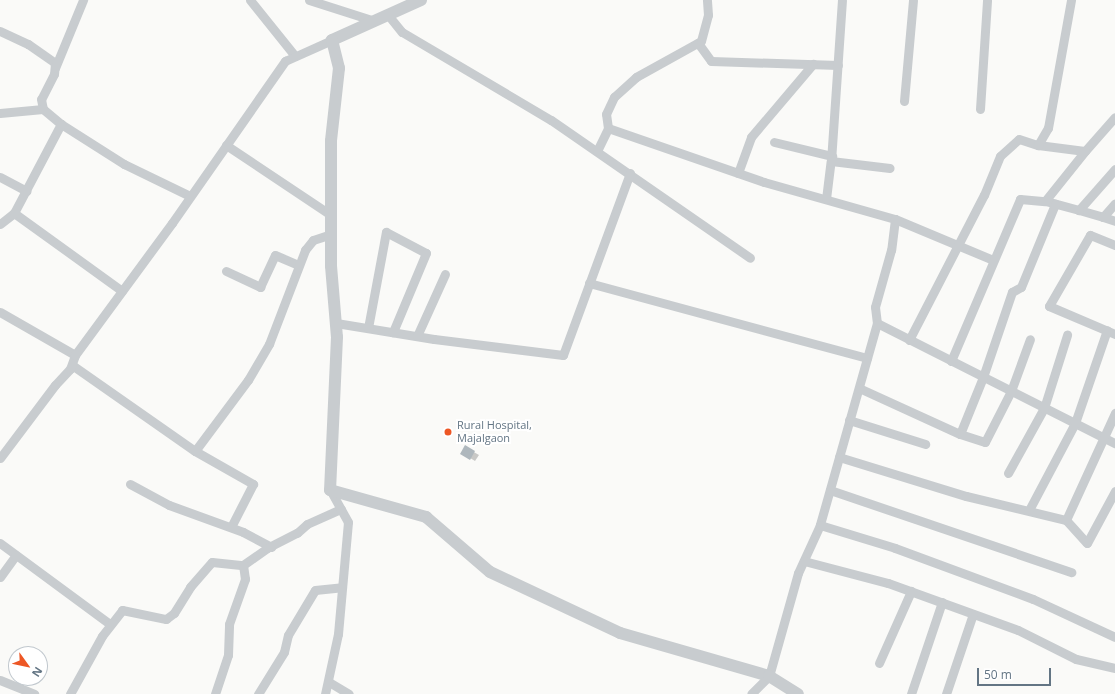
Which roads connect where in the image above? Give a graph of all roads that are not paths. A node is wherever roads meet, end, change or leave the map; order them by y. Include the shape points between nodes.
1 (83, 0) edge
2 (250, 0) edge
3 (309, 0) edge
4 (421, 0) edge
5 (707, 0) edge
6 (842, 0) edge
7 (913, 0) edge
8 (987, 0) edge
9 (1071, 0) edge
10 (331, 3) edge
11 (388, 15) junction
12 (375, 21) junction
13 (0, 31) edge
14 (332, 40) junction
15 (698, 43) junction
16 (295, 56) junction
17 (813, 64) junction
18 (838, 65) junction
19 (54, 68) junction
20 (904, 102) dead end
21 (43, 109) junction
22 (980, 109) dead end
23 (0, 113) edge
24 (1115, 117) edge
25 (61, 124) junction
26 (608, 128) junction
27 (774, 142) dead end
28 (226, 145) junction
29 (1038, 145) junction
30 (597, 151) junction
31 (1084, 151) junction
32 (831, 158) junction
33 (890, 168) dead end
34 (1115, 169) edge
35 (630, 173) junction
36 (738, 173) junction
37 (0, 177) edge
38 (26, 190) junction
39 (190, 196) junction
40 (826, 199) junction
41 (1045, 201) junction
42 (1115, 203) edge
43 (1055, 204) junction
44 (1079, 210) junction
45 (14, 214) junction
46 (331, 215) junction
47 (1103, 217) junction
48 (895, 219) junction
49 (1115, 221) edge
50 (0, 224) edge
51 (331, 234) junction
52 (958, 245) junction
53 (1115, 245) edge
54 (750, 258) dead end
55 (993, 260) junction
56 (298, 265) junction
57 (226, 271) dead end
58 (445, 274) dead end
59 (589, 283) junction
60 (122, 291) junction
61 (0, 312) edge
62 (336, 323) junction
63 (877, 324) junction
64 (368, 328) junction
65 (393, 332) junction
66 (1111, 332) edge
67 (1067, 334) dead end
68 (417, 336) junction
69 (1030, 339) dead end
70 (909, 340) junction
71 (75, 355) junction
72 (867, 358) junction
73 (951, 361) junction
74 (72, 365) junction
75 (983, 377) junction
76 (858, 388) junction
77 (1011, 391) junction
78 (1044, 408) junction
79 (1115, 413) edge
80 (849, 420) junction
81 (1075, 423) junction
82 (960, 434) junction
83 (1104, 438) junction
84 (1115, 443) edge
85 (925, 444) dead end
86 (195, 451) junction
87 (839, 456) junction
88 (0, 458) edge
89 (1008, 473) dead end
90 (130, 484) dead end
91 (330, 490) junction
92 (830, 490) junction
93 (1115, 491) edge
94 (341, 509) junction
95 (1029, 510) junction
96 (1066, 520) junction
97 (820, 525) junction
98 (231, 527) junction
99 (0, 543) edge
100 (271, 547) junction
101 (16, 555) junction
102 (804, 560) junction
103 (243, 565) junction
104 (1071, 572) dead end
105 (0, 577) edge
106 (342, 587) junction
107 (911, 591) junction
108 (942, 602) junction
109 (973, 614) junction
110 (110, 624) junction
111 (1115, 637) edge
112 (879, 663) dead end
113 (1115, 668) edge
114 (768, 676) junction
115 (0, 680) edge
116 (329, 682) junction
117 (792, 692) edge
118 (34, 694) edge
119 (70, 694) edge
120 (215, 694) edge
121 (258, 694) edge
122 (325, 694) edge
123 (349, 694) edge
124 (751, 694) edge
125 (911, 694) edge
126 (946, 694) edge

1 - 19 street
2 - 16 street
3 - 10 street
4 - 11 street
5 - 15 street via 705,32
6 - 18 street
7 - 20 street
8 - 22 street
9 - 29 street via 1048,128
10 - 12 street
11 - 12 street
11 - 30 street via 402,32 551,120
12 - 14 street
13 - 19 street via 22,41 55,63
14 - 16 street
14 - 46 street via 339,68 331,141
15 - 17 street via 711,61
15 - 26 street via 636,77 614,97 606,114
16 - 28 street via 285,61
17 - 18 street
17 - 36 street via 751,137
18 - 32 street
19 - 21 street via 41,99
21 - 23 street
21 - 25 street
24 - 31 street
25 - 38 street
25 - 39 street via 124,164
26 - 30 street
26 - 36 street
27 - 32 street
28 - 39 street
28 - 46 street
29 - 31 street
29 - 52 street via 1019,139 1000,156
30 - 35 street
31 - 41 street
32 - 33 street
32 - 40 street
34 - 44 street
35 - 54 street
35 - 59 street
36 - 40 street
37 - 38 street
38 - 45 street
39 - 60 street
40 - 48 street
41 - 43 street
41 - 55 street via 1020,199
42 - 47 street
43 - 44 street
43 - 75 street via 1021,287 1012,292
44 - 47 street
45 - 50 street
45 - 60 street
46 - 51 street
47 - 49 street
48 - 52 street
48 - 63 street via 891,250 875,307
51 - 56 street via 313,240
51 - 62 street
52 - 55 street
52 - 70 street
53 - 66 street via 1090,234 1049,306
55 - 73 street
56 - 57 street via 275,255 260,287
56 - 86 street via 269,344 248,380
58 - 68 street
59 - 68 street via 563,355
59 - 72 street
60 - 71 street
61 - 71 street
62 - 64 street
62 - 91 street
63 - 70 street
63 - 72 street
64 - 65 street
64 - 65 street via 386,232 426,253
65 - 68 street
66 - 81 street
67 - 78 street
69 - 77 street
70 - 73 street
71 - 74 street
72 - 76 street
73 - 75 street
74 - 86 street
74 - 88 street
75 - 77 street
75 - 82 street
76 - 80 street
76 - 82 street
77 - 78 street
77 - 82 street via 985,442
78 - 81 street
78 - 89 street
79 - 83 street
80 - 85 street
80 - 87 street
81 - 83 street
81 - 95 street
83 - 84 street
83 - 96 street
86 - 98 street via 253,484
87 - 92 street
87 - 95 street via 966,496
90 - 98 street via 169,505
91 - 94 street
91 - 114 street via 426,516 490,572 620,633
92 - 97 street
92 - 104 street
93 - 96 street via 1087,543
94 - 100 street via 327,513
94 - 106 street via 348,522
95 - 96 street
97 - 102 street
97 - 111 street via 895,548 1034,598
98 - 100 street
99 - 101 street
100 - 103 street
101 - 105 street
101 - 110 street
102 - 107 street
102 - 114 street
103 - 110 street via 212,562 190,587 174,613 166,619 122,610
103 - 120 street via 245,579 229,624 228,655
106 - 116 street via 338,634
106 - 121 street via 315,590 288,635 284,652
107 - 108 street
107 - 112 street
108 - 109 street
108 - 125 street
109 - 113 street via 1018,630 1076,659
109 - 126 street
110 - 119 street
114 - 117 street
114 - 124 street
115 - 118 street
116 - 122 street
116 - 123 street

